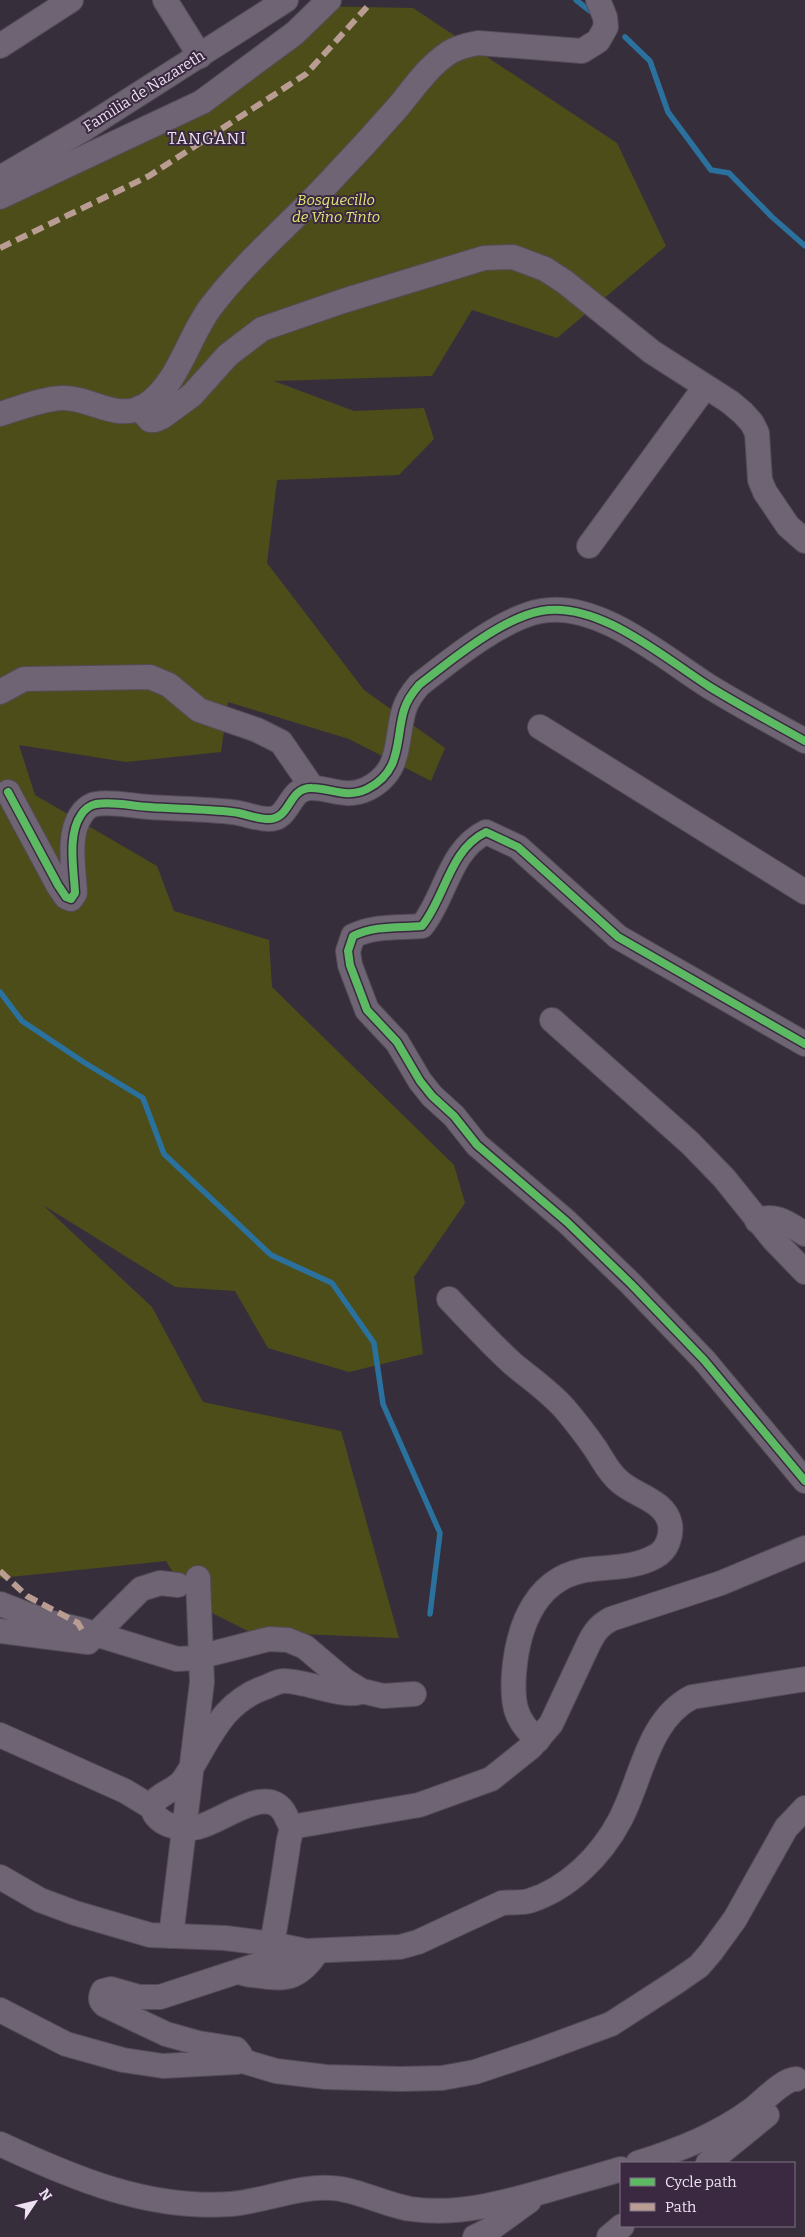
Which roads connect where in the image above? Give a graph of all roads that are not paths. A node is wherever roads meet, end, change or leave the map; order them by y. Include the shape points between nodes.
1 (71, 0) edge
2 (165, 0) edge
3 (286, 0) edge
4 (329, 0) edge
5 (598, 0) edge
6 (0, 46) edge
7 (200, 56) junction
8 (0, 178) edge
9 (0, 197) edge
10 (705, 387) junction
11 (139, 408) junction
12 (0, 414) edge
13 (805, 541) edge
14 (590, 546) dead end
15 (0, 692) edge
16 (540, 727) dead end
17 (805, 741) edge
18 (312, 788) junction
19 (8, 792) dead end
20 (805, 892) edge
21 (552, 1020) dead end
22 (805, 1044) edge
23 (757, 1221) junction
24 (805, 1234) edge
25 (805, 1272) edge
26 (449, 1299) dead end
27 (805, 1481) edge
28 (805, 1548) edge
29 (0, 1604) edge
30 (0, 1631) edge
31 (97, 1635) junction
32 (201, 1656) junction
33 (805, 1679) edge
34 (362, 1691) junction
35 (414, 1694) dead end
36 (0, 1735) edge
37 (538, 1740) junction
38 (192, 1766) junction
39 (152, 1808) junction
40 (805, 1808) edge
41 (291, 1827) junction
42 (184, 1828) junction
43 (0, 1878) edge
44 (171, 1936) junction
45 (272, 1944) junction
46 (307, 1950) junction
47 (0, 2010) edge
48 (239, 2060) junction
49 (801, 2072) edge
50 (0, 2144) edge
51 (641, 2162) edge
52 (709, 2162) edge
53 (620, 2169) edge
54 (530, 2195) junction
55 (621, 2227) edge
56 (475, 2237) edge
57 (609, 2237) edge

1 - 6 street
2 - 7 street
3 - 7 street, Familia de Nazareth
4 - 9 street via 295,33 202,102
5 - 11 street via 606,27 598,41 582,51 478,43 464,45 450,52 424,74 333,178 225,289 209,310 169,381 154,398
7 - 8 street, Familia de Nazareth
10 - 11 street via 652,352 565,282 546,270 513,257 501,257 484,258 262,329 228,355 192,395 162,417 150,420
10 - 13 street via 730,402 752,422 757,433 760,480 765,492 788,526
10 - 14 street
11 - 12 street via 123,412 63,398
15 - 18 street via 24,679 150,676 169,685 199,710 281,742
16 - 20 street
17 - 18 street via 603,621 560,609 540,611 505,624 419,684 404,710 392,765 374,785 346,794
18 - 19 street via 297,793 282,815 272,819 232,812 126,805 96,804 87,808 80,816 74,836 75,893 72,899 58,885
21 - 23 street via 690,1143 724,1178
22 - 27 street via 618,937 518,847 486,832 474,838 460,853 432,914 422,926 361,932 353,936 348,951 367,1010 397,1042 432,1096 454,1116 477,1145 567,1222 632,1284 704,1360
23 - 24 street via 777,1218
23 - 25 street
26 - 37 street via 565,1409 618,1480 662,1509 670,1524 669,1540 661,1553 654,1557 623,1566 570,1574 538,1597 518,1636 512,1697 520,1720
28 - 37 street via 730,1580 601,1625 589,1643 558,1713
29 - 31 street via 44,1621
30 - 31 street via 84,1642
31 - 32 street via 177,1659
31 - 32 street via 140,1589 160,1583 188,1582
32 - 34 street via 269,1639 288,1640 305,1646 344,1680
32 - 38 street via 202,1682
33 - 46 street via 692,1697 672,1710 653,1740 621,1819 611,1835 587,1866 562,1885 526,1902 502,1903 400,1947
34 - 35 street via 383,1696
34 - 38 street via 350,1695 300,1682 282,1681 260,1688 231,1707 215,1726
36 - 39 street via 117,1787
37 - 41 street via 491,1779 428,1802
38 - 39 street via 178,1786 158,1797
38 - 42 street
39 - 42 street via 155,1816 165,1824
40 - 48 street via 786,1828 735,1919 699,1966 611,2024 484,2069 442,2078 326,2077 276,2071
41 - 42 street via 277,1804 268,1801 253,1803 209,1824
41 - 45 street
42 - 44 street
43 - 44 street via 40,1900 75,1913 150,1935
44 - 45 street
45 - 46 street
46 - 48 street via 306,1967 285,1978 268,1978 238,1971 160,1997 139,1997 111,1989 103,1992 101,1998 105,2005 166,2034 233,2048 240,2054
47 - 48 street via 66,2044 123,2060 163,2066
49 - 51 street via 723,2129
49 - 52 street via 774,2109
50 - 54 street via 59,2172 136,2197 178,2204 232,2204 310,2187 334,2188 412,2209 436,2210 478,2208
53 - 54 street
54 - 56 street via 527,2204
55 - 57 street

